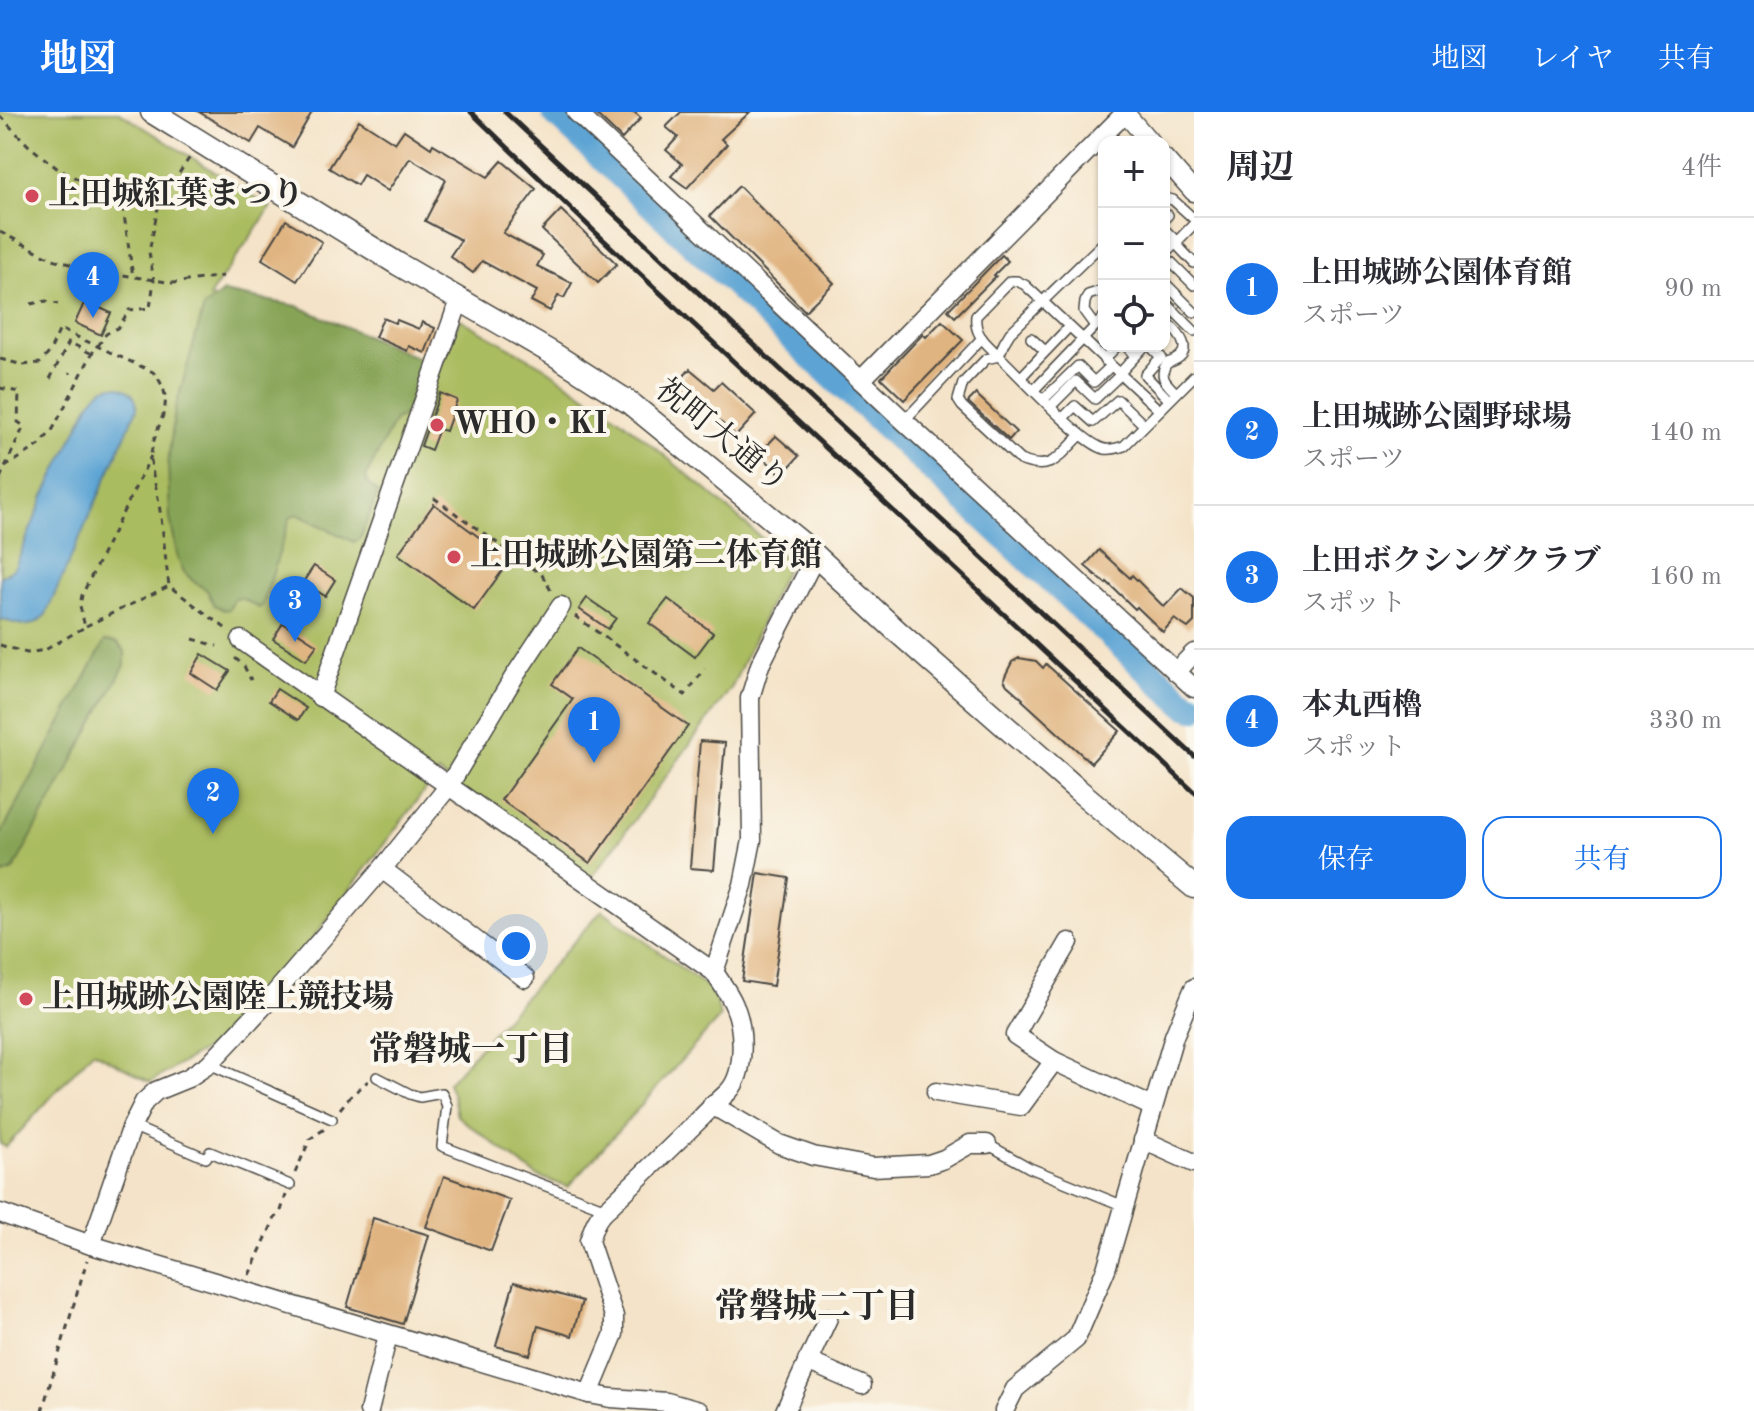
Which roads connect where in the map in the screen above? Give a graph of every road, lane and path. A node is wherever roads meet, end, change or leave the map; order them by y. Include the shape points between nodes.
1 (152, 112) edge
2 (576, 112) edge
3 (1125, 113) edge
4 (0, 116) edge
5 (1145, 136) edge
6 (200, 142) junction
7 (1170, 165) edge
8 (1194, 192) edge
9 (1170, 199) edge
10 (122, 201) junction
11 (159, 203) junction
12 (1194, 221) edge
13 (0, 232) edge
14 (1170, 236) edge
15 (1176, 243) junction
16 (1170, 249) edge
17 (1098, 251) edge
18 (1170, 261) edge
19 (1194, 263) edge
20 (223, 276) dead end
21 (133, 277) junction
22 (154, 281) junction
23 (1194, 285) edge
24 (1170, 288) edge
25 (1098, 292) edge
26 (460, 298) junction
27 (1042, 302) junction
28 (31, 304) dead end
29 (58, 304) dead end
30 (1170, 307) edge
31 (1194, 312) edge
32 (1176, 313) junction
33 (1170, 320) edge
34 (1098, 323) edge
35 (1095, 326) junction
36 (1069, 327) junction
37 (1170, 327) edge
38 (1194, 331) edge
39 (982, 338) junction
40 (1031, 338) dead end
41 (1082, 339) junction
42 (97, 346) junction
43 (1045, 351) junction
44 (1114, 352) edge
45 (1131, 352) edge
46 (1140, 352) edge
47 (1155, 352) edge
48 (92, 354) junction
49 (999, 356) junction
50 (1135, 356) junction
51 (0, 359) edge
52 (1108, 363) junction
53 (1120, 374) junction
54 (1194, 376) edge
55 (1021, 377) junction
56 (50, 379) dead end
57 (861, 380) junction
58 (0, 388) edge
59 (1034, 390) junction
60 (1172, 397) junction
61 (1048, 403) junction
62 (1159, 410) junction
63 (1063, 418) junction
64 (904, 421) junction
65 (1144, 425) junction
66 (1081, 435) junction
67 (151, 455) junction
68 (5, 467) junction
69 (0, 478) edge
70 (434, 498) dead end
71 (816, 555) junction
72 (169, 586) junction
73 (561, 606) junction
74 (219, 623) dead end
75 (85, 627) junction
76 (193, 639) dead end
77 (0, 645) edge
78 (217, 646) dead end
79 (238, 649) joint
80 (1194, 653) edge
81 (705, 669) dead end
82 (1176, 672) junction
83 (251, 680) dead end
84 (1194, 688) edge
85 (320, 697) junction
86 (448, 787) junction
87 (382, 869) junction
88 (1194, 887) edge
89 (1069, 942) dead end
90 (714, 972) junction
91 (525, 978) dead end
92 (1194, 988) edge
93 (1054, 1061) junction
94 (209, 1064) junction
95 (377, 1077) joint
96 (936, 1092) dead end
97 (712, 1105) junction
98 (1153, 1107) junction
99 (332, 1119) junction
100 (132, 1126) junction
101 (1143, 1140) junction
102 (987, 1144) joint
103 (1194, 1163) edge
104 (290, 1185) junction
105 (1124, 1206) junction
106 (606, 1209) junction
107 (0, 1213) edge
108 (91, 1245) junction
109 (243, 1289) junction
110 (828, 1318) dead end
111 (388, 1335) junction
112 (807, 1361) junction
113 (862, 1385) dead end
114 (589, 1394) junction
115 (42, 1411) edge
116 (369, 1411) edge
117 (699, 1411) edge
118 (785, 1411) edge
119 (1004, 1411) edge

1 - 6 street, 祝町大通り
2 - 57 street
3 - 5 street
3 - 57 street
4 - 10 path via 58,169
6 - 11 path
6 - 26 street, 祝町大通り
7 - 8 street
9 - 12 lane
10 - 11 path
10 - 21 path
11 - 22 path via 149,252
12 - 15 lane
13 - 21 path via 53,259
14 - 15 lane
15 - 16 lane
15 - 19 lane
17 - 27 lane
18 - 23 lane
20 - 22 path
21 - 22 path
22 - 42 path via 150,308 129,310
24 - 31 lane
25 - 35 lane via 1088,295 1084,311
26 - 71 street, 祝町大通り via 630,403
26 - 85 street
27 - 36 lane
27 - 39 lane via 1025,285 1010,281 976,316
27 - 49 lane via 1010,333
28 - 29 path
30 - 32 lane
32 - 33 lane
32 - 38 lane
34 - 35 lane
35 - 41 lane
36 - 41 lane
36 - 43 lane
37 - 60 lane via 1188,344 1186,355 1167,363 1162,375
39 - 49 lane
39 - 64 lane
40 - 43 lane
41 - 52 lane
41 - 59 lane
42 - 48 path
42 - 51 path via 60,329 40,363
42 - 67 path via 153,372 165,390
43 - 55 lane
44 - 52 lane
45 - 50 lane
46 - 50 lane
47 - 60 lane via 1161,357 1145,375
48 - 56 path via 69,342
48 - 68 path via 53,429 40,445
49 - 55 lane
49 - 66 lane via 986,359 963,383 958,400 962,406 1020,460 1031,464 1053,461
50 - 53 lane
52 - 53 lane
52 - 61 lane via 1094,382 1078,366
53 - 61 lane via 1095,399 1076,381
53 - 62 lane
54 - 60 lane
55 - 59 lane
57 - 64 street
58 - 68 path via 19,392 18,422 24,426
59 - 61 lane
60 - 62 lane
61 - 63 lane
62 - 65 lane
63 - 65 lane via 1075,406 1093,422 1118,400
63 - 66 lane
64 - 82 street
65 - 66 lane via 1115,449 1104,449
67 - 72 path
67 - 75 path via 82,595
68 - 69 path
70 - 73 path via 542,575
71 - 88 street, 祝町大通り via 911,644
71 - 90 street via 760,665 750,698 752,840
72 - 74 path
72 - 75 path
73 - 81 path via 685,695
73 - 86 street
75 - 77 path via 45,650 27,653
76 - 78 path
79 - 83 path
79 - 85 street
80 - 82 street
82 - 84 street
85 - 86 street
86 - 87 street
86 - 90 street
87 - 91 street
87 - 94 street
89 - 93 street via 1015,1035
90 - 97 street via 734,1003 742,1054 731,1089
92 - 98 street
93 - 96 street via 1021,1106
93 - 98 street
94 - 99 lane
94 - 100 street via 156,1091
95 - 99 path
95 - 106 lane via 420,1097 442,1093 447,1106 442,1146
97 - 102 street via 779,1144 873,1167 929,1164 970,1144
97 - 106 street
98 - 101 street
99 - 104 path via 310,1139
100 - 104 lane via 206,1158 210,1152
100 - 108 street
101 - 103 street
101 - 105 street
102 - 105 lane via 1030,1168
104 - 109 path
105 - 119 street via 1106,1269 1076,1339 1015,1389
106 - 114 street via 589,1241 614,1316 614,1334
107 - 108 street
108 - 109 street
108 - 115 path
109 - 111 street
110 - 112 street
111 - 114 street
111 - 116 street
112 - 113 street
112 - 118 street
114 - 117 street via 667,1402

